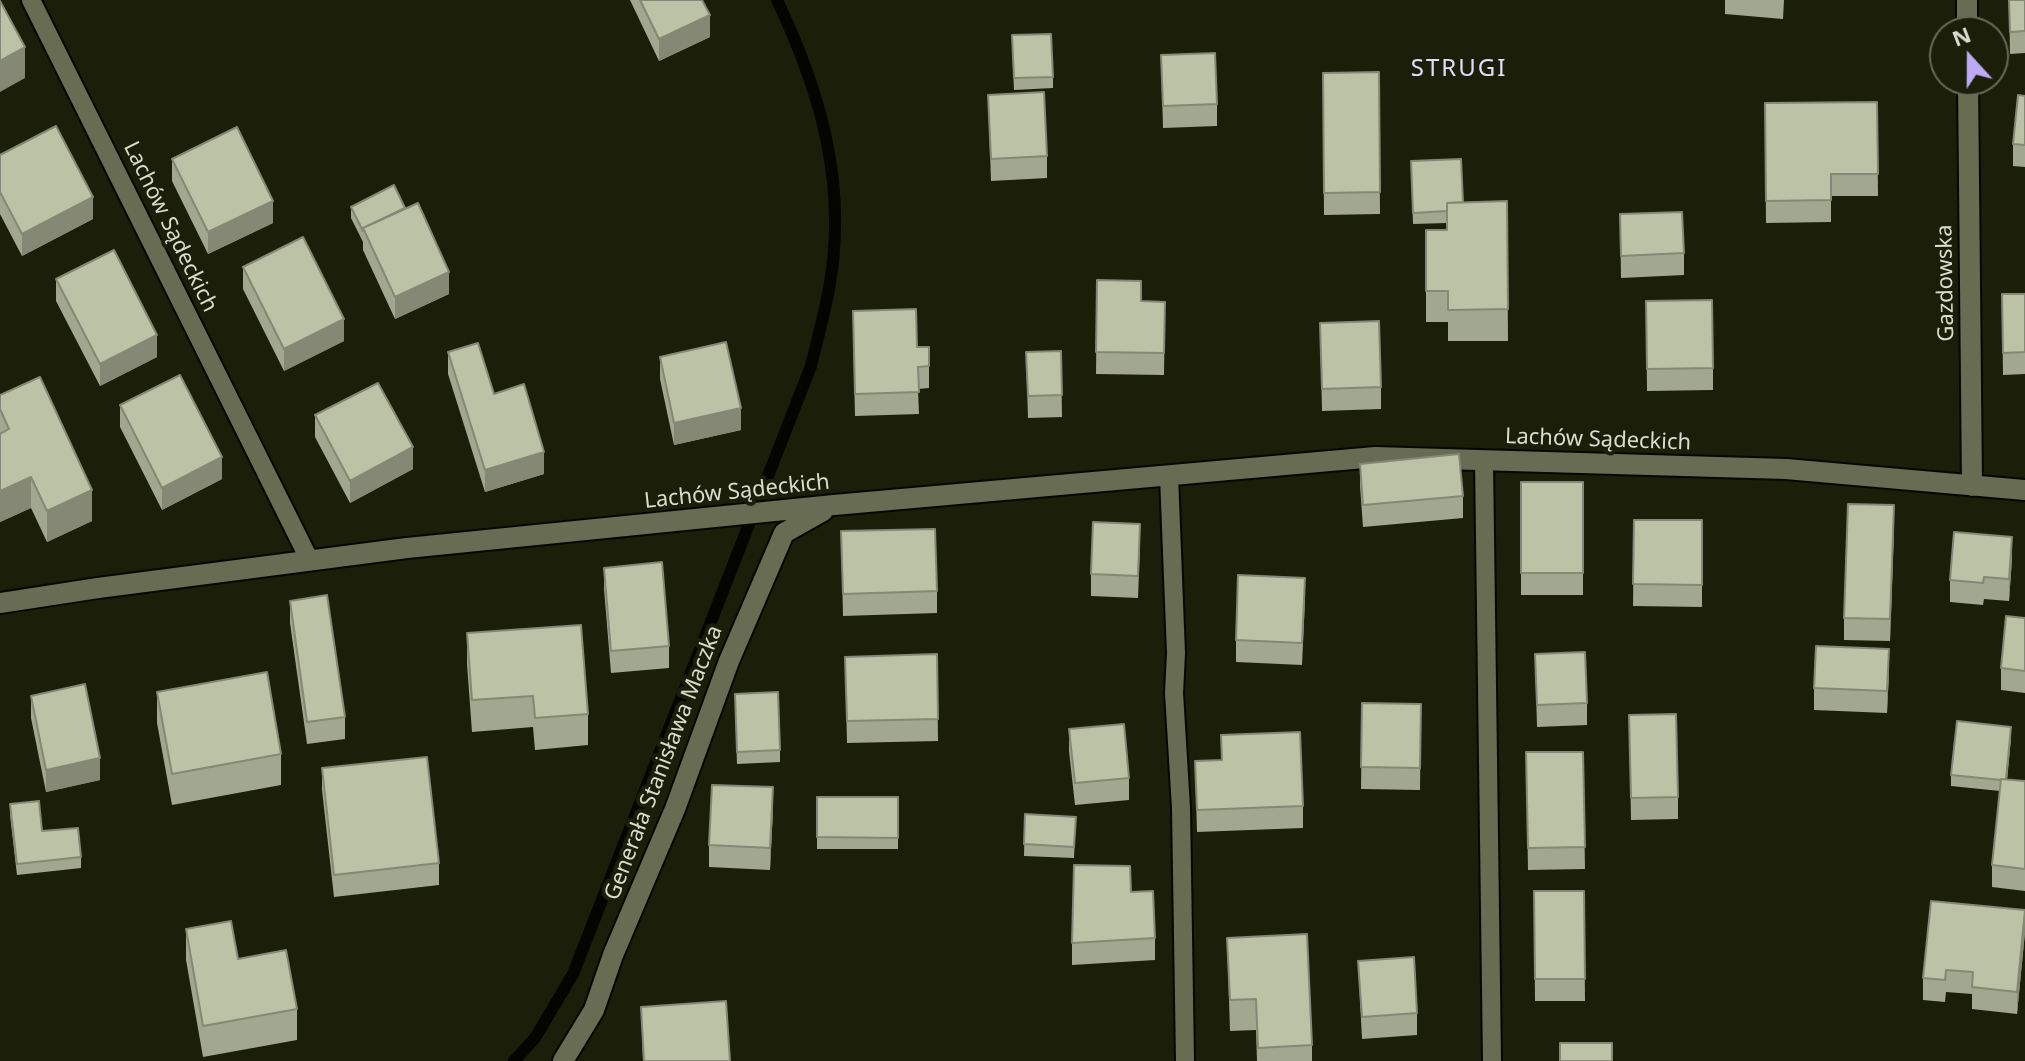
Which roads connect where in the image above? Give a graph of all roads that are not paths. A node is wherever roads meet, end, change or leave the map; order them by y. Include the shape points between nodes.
1 (31, 0) edge
2 (1968, 96) edge
3 (1484, 460) junction
4 (1169, 476) junction
5 (1972, 486) junction
6 (2025, 490) edge
7 (834, 505) junction
8 (310, 561) junction
9 (0, 603) edge
10 (563, 1061) edge
11 (1185, 1061) edge
12 (1492, 1061) edge

1 - 8 lane, Lachów Sądeckich
2 - 5 street, Gazdowska
3 - 4 street, Lachów Sądeckich via 1375,457
3 - 5 street, Lachów Sądeckich via 1786,469
3 - 12 lane
4 - 7 street, Lachów Sądeckich
4 - 11 lane
5 - 6 street, Lachów Sądeckich
7 - 8 street, Lachów Sądeckich
7 - 10 street, Generała Stanisława Maczka via 784,533 594,1010
8 - 9 street, Lachów Sądeckich

